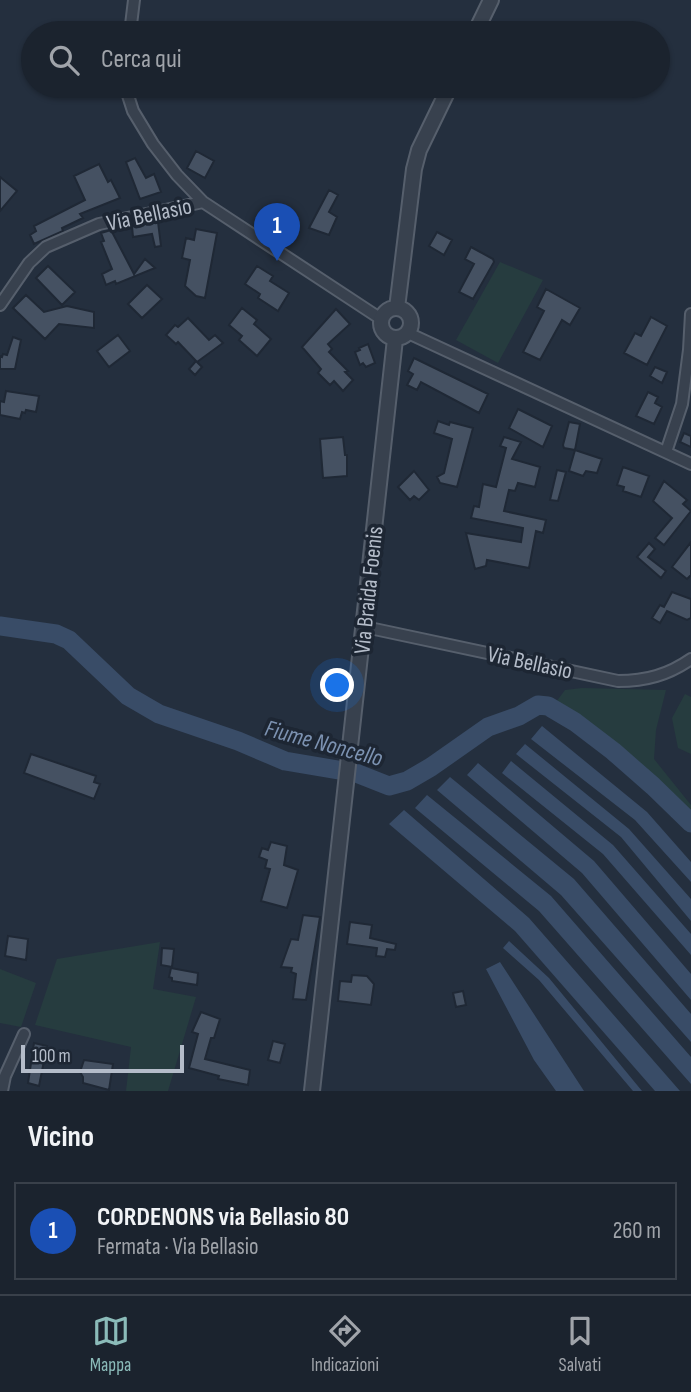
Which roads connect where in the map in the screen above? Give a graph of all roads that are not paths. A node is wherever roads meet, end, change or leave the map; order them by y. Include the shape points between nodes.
1 (134, 0) edge
2 (491, 0) edge
3 (131, 21) edge
4 (481, 21) edge
5 (129, 98) edge
6 (444, 98) edge
7 (203, 202) junction
8 (0, 305) edge
9 (397, 308) junction
10 (691, 314) edge
11 (381, 319) junction
12 (402, 336) junction
13 (666, 452) junction
14 (691, 464) edge
15 (365, 627) junction
16 (691, 659) edge
17 (24, 1034) dead end
18 (2, 1091) edge
19 (312, 1091) edge

1 - 3 street
2 - 4 street
5 - 7 street via 153,144
6 - 9 street via 414,169
7 - 8 street, Via Bellasio via 99,224 46,247
7 - 11 street, Via Bellasio
9 - 11 street
9 - 12 street via 411,318 412,325
10 - 13 street via 682,404
11 - 12 street via 385,334
12 - 13 street
12 - 15 street, Via Braida Foenis
13 - 14 street
15 - 16 street, Via Bellasio via 618,681 660,676
15 - 19 street, Via Braida Foenis
17 - 18 street

